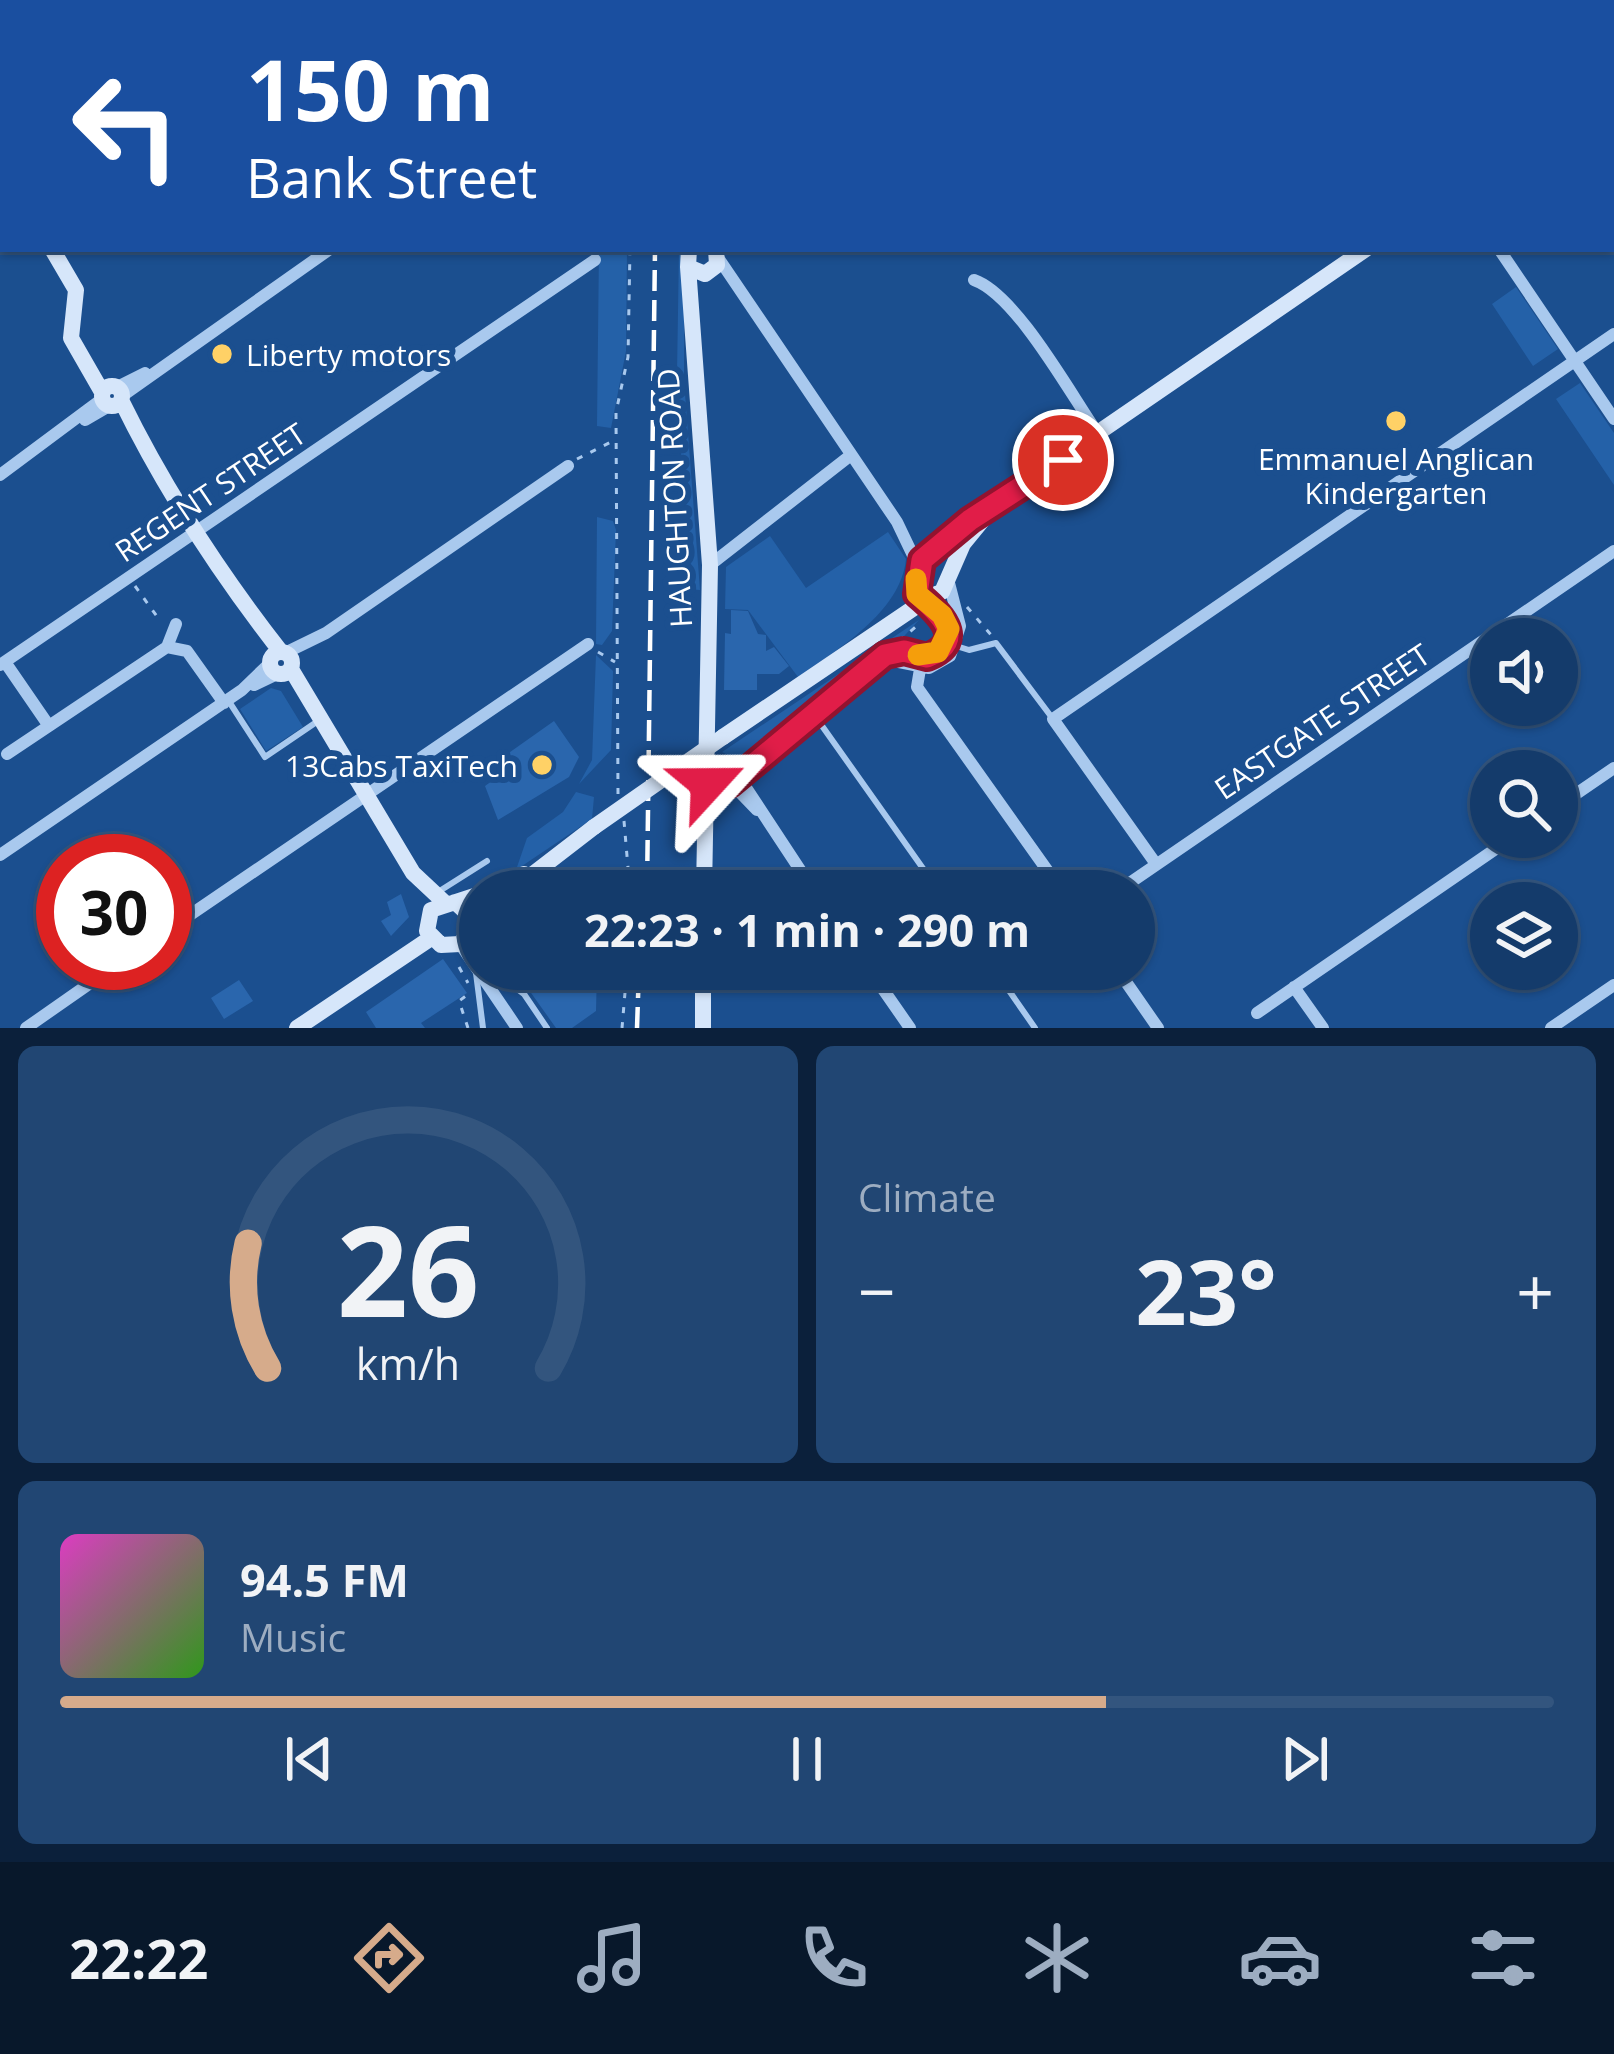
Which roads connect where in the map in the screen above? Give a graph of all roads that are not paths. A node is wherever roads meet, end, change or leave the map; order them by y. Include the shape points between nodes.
1 (58, 252) edge
2 (326, 252) edge
3 (1362, 252) edge
4 (1501, 252) edge
5 (595, 260) dead end
6 (709, 260) edge
7 (974, 280) dead end
8 (1614, 334) edge
9 (1575, 361) junction
10 (113, 397) junction
11 (1614, 419) edge
12 (1099, 435) junction
13 (855, 460) junction
14 (568, 466) road end
15 (0, 475) edge
16 (990, 512) junction
17 (198, 530) junction
18 (1614, 551) edge
19 (709, 556) junction
20 (949, 577) junction
21 (924, 582) junction
22 (589, 644) road end
23 (952, 644) junction
24 (924, 662) junction
25 (2, 663) edge
26 (281, 664) junction
27 (226, 701) junction
28 (815, 716) junction
29 (1053, 719) junction
30 (318, 721) junction
31 (49, 726) junction
32 (8, 754) dead end
33 (1614, 768) edge
34 (735, 780) junction
35 (708, 784) junction
36 (1578, 793) edge
37 (365, 796) junction
38 (0, 855) edge
39 (1483, 858) edge
40 (487, 861) dead end
41 (1156, 864) junction
42 (536, 869) edge
43 (705, 870) edge
44 (799, 870) edge
45 (924, 870) edge
46 (1047, 870) edge
47 (1148, 870) edge
48 (413, 873) junction
49 (459, 896) edge
50 (445, 899) junction
51 (459, 909) edge
52 (192, 914) edge
53 (428, 916) junction
54 (431, 938) junction
55 (459, 938) edge
56 (1614, 985) edge
57 (1294, 987) junction
58 (80, 990) edge
59 (476, 990) edge
60 (490, 990) edge
61 (523, 990) edge
62 (704, 990) edge
63 (884, 990) edge
64 (1009, 990) edge
65 (1132, 990) edge
66 (1257, 1013) dead end
67 (26, 1028) edge
68 (297, 1028) edge
69 (483, 1028) edge
70 (517, 1028) edge
71 (548, 1028) edge
72 (703, 1028) edge
73 (910, 1028) edge
74 (1036, 1028) edge
75 (1158, 1028) edge
76 (1323, 1028) edge
77 (1551, 1028) edge

1 - 10 street via 76,290 71,338
2 - 10 street
3 - 12 street
4 - 9 street
5 - 17 street, REGENT STREET
6 - 13 street via 745,299
6 - 19 street, HAUGHTON ROAD via 693,318
7 - 12 street via 1006,304
8 - 9 street
9 - 11 street
9 - 29 street
10 - 15 street
10 - 17 street
12 - 16 street
13 - 19 street
13 - 21 street via 897,522
14 - 26 street
16 - 20 street
16 - 21 street via 970,520
17 - 25 street, REGENT STREET
17 - 26 street
18 - 41 street, EASTGATE STREET
19 - 35 street, HAUGHTON ROAD
20 - 21 street via 942,592
20 - 21 street via 942,559
20 - 23 street via 959,626
21 - 23 street
21 - 42 street, bridge via 856,649
22 - 37 street
23 - 24 street
23 - 29 lane via 969,650 996,643
24 - 28 street via 872,669
24 - 46 street via 916,688
25 - 31 street
26 - 27 street
26 - 30 street
27 - 30 lane via 266,757
27 - 31 street via 171,635
27 - 38 street
28 - 34 street
28 - 45 lane
29 - 41 street
30 - 37 street
31 - 32 street
33 - 36 street
34 - 35 street
34 - 44 street
35 - 43 street, HAUGHTON ROAD
37 - 48 street
37 - 52 street
39 - 57 street
40 - 50 lane
41 - 47 street, EASTGATE STREET
48 - 50 street
48 - 53 street
49 - 50 street
50 - 51 street
50 - 53 street
53 - 54 street
54 - 55 street via 448,946
54 - 68 street
56 - 77 street
57 - 66 street
57 - 76 street
58 - 67 street
59 - 69 lane
60 - 70 street
61 - 71 lane
62 - 72 street
63 - 73 street
64 - 74 lane
65 - 75 street

